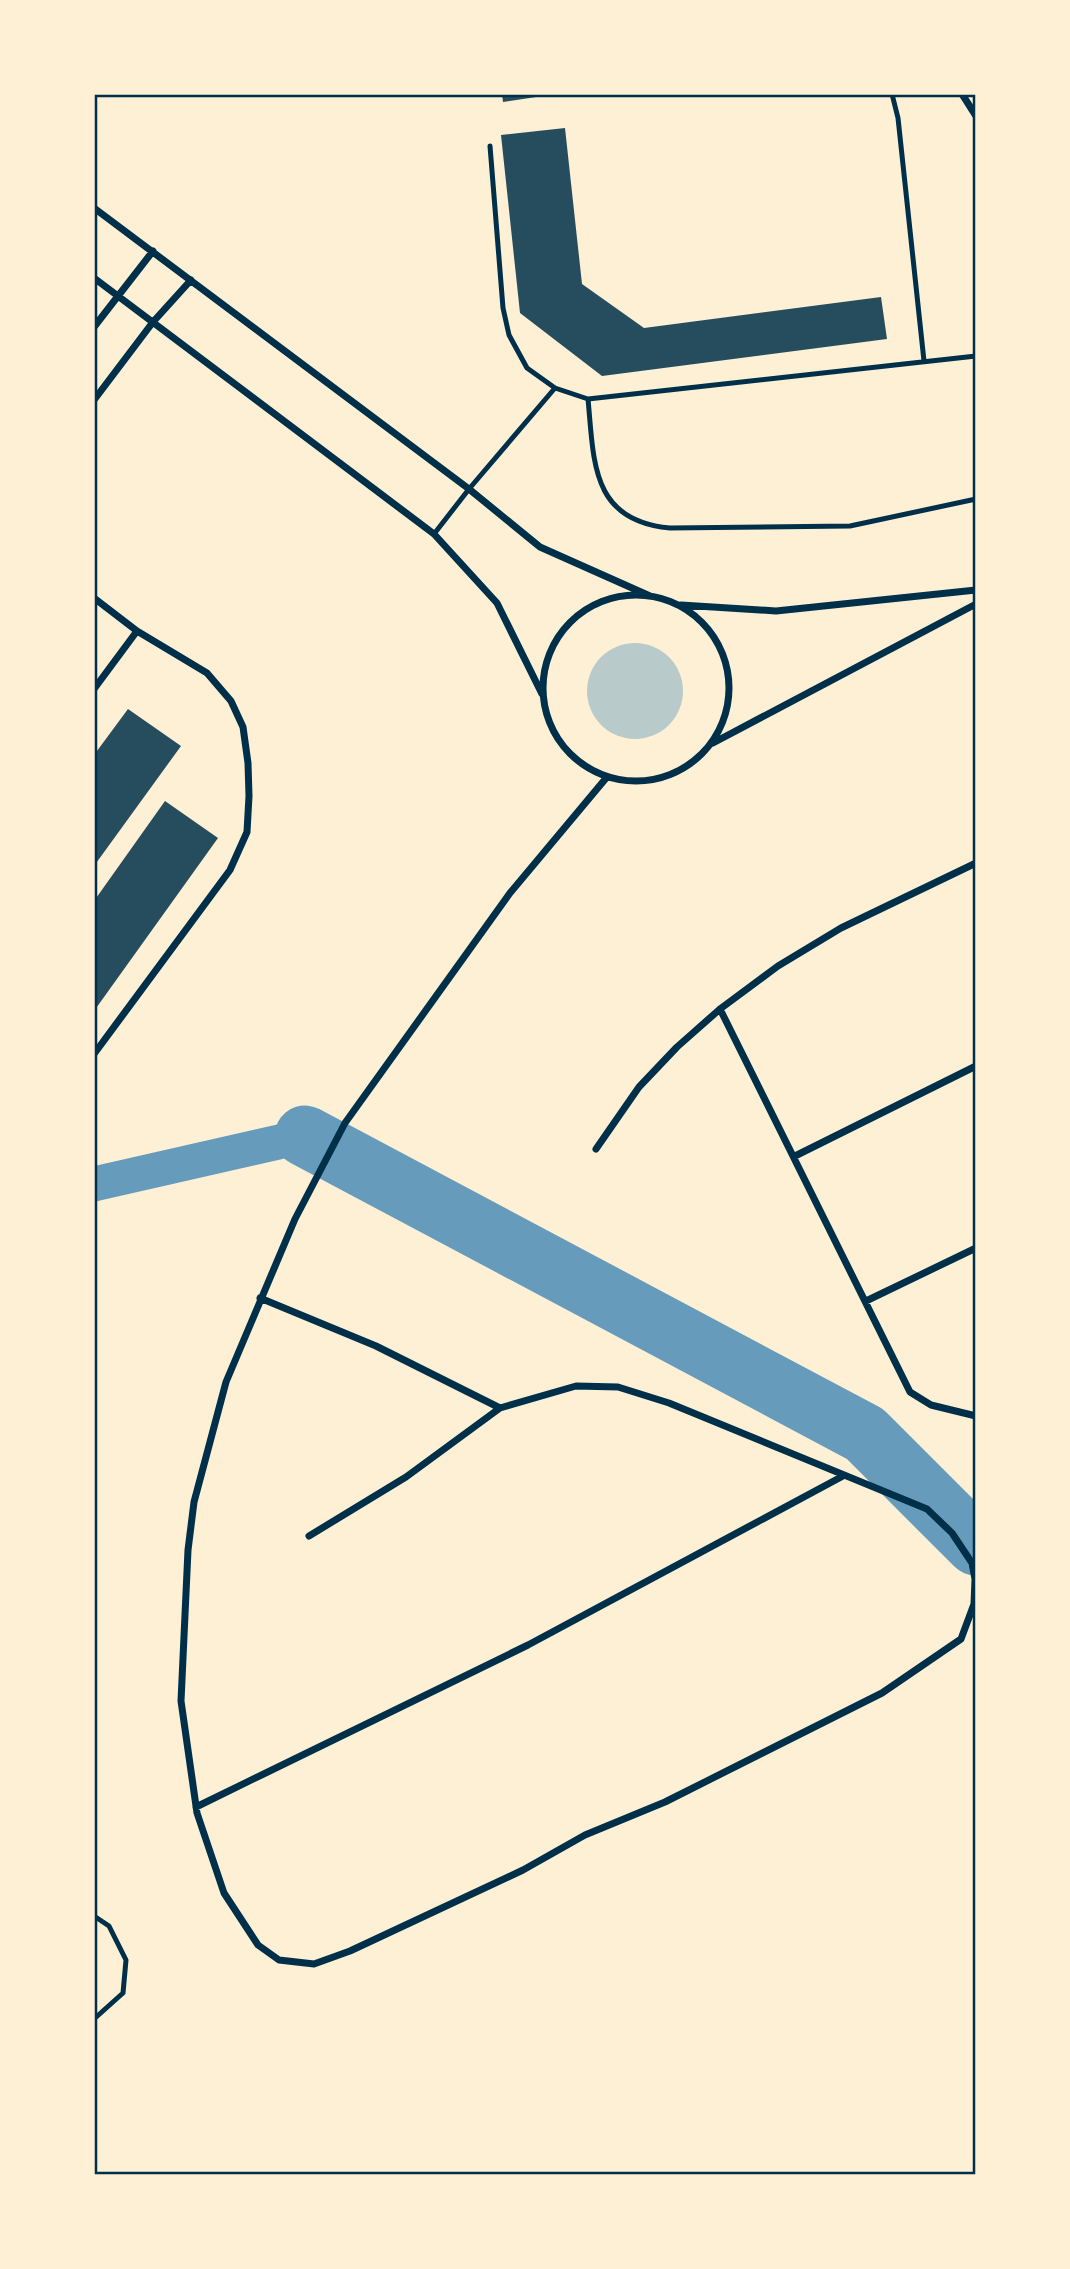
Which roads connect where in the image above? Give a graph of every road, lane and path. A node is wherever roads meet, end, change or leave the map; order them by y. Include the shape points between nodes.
1 (892, 94) edge
2 (962, 94) edge
3 (975, 116) edge
4 (490, 146) dead end
5 (94, 208) edge
6 (153, 251) junction
7 (94, 278) edge
8 (191, 279) junction
9 (119, 297) junction
10 (153, 323) junction
11 (94, 327) edge
12 (975, 356) edge
13 (924, 361) junction
14 (555, 388) junction
15 (588, 399) junction
16 (94, 400) edge
17 (469, 489) junction
18 (975, 499) edge
19 (434, 534) junction
20 (975, 590) edge
21 (650, 596) junction
22 (94, 598) edge
23 (975, 604) edge
24 (681, 605) junction
25 (137, 631) junction
26 (94, 689) edge
27 (542, 694) junction
28 (711, 744) junction
29 (607, 778) junction
30 (975, 863) edge
31 (720, 1009) junction
32 (94, 1054) edge
33 (975, 1066) edge
34 (596, 1149) dead end
35 (795, 1156) junction
36 (975, 1248) edge
37 (260, 1297) junction
38 (866, 1301) junction
39 (499, 1408) junction
40 (975, 1416) edge
41 (844, 1476) junction
42 (309, 1536) dead end
43 (196, 1807) junction
44 (94, 1916) edge
45 (94, 2019) edge

1 - 13 lane
2 - 3 street
4 - 14 lane via 509,335 527,368
5 - 6 street
6 - 8 street
6 - 9 street
7 - 9 street
8 - 10 street
8 - 17 street
9 - 10 street
9 - 11 street
10 - 16 street
10 - 19 street
12 - 13 lane
13 - 15 lane
14 - 15 lane
14 - 17 lane
15 - 18 lane via 602,488 629,519 650,527 850,526
17 - 19 lane
17 - 21 street via 540,547
19 - 27 street via 497,603
20 - 24 street via 776,611
21 - 24 street
21 - 27 street via 622,596 596,604 573,619 555,641 544,667
22 - 25 street
23 - 28 street
24 - 28 street via 706,625 723,652 731,683 727,715
25 - 26 street
25 - 32 street via 207,673 231,701 243,727 248,762 247,832 230,870
27 - 29 street via 548,721 561,746 581,765
28 - 29 street via 691,765 663,779 634,782
29 - 37 street via 510,893 345,1123
30 - 31 street via 841,928
31 - 34 street via 639,1087
31 - 35 street
33 - 35 street
35 - 38 street
36 - 38 street
37 - 39 street via 376,1346
37 - 43 street via 226,1382 194,1502 181,1701
38 - 40 street via 910,1392 931,1405
39 - 41 street via 576,1385 618,1387 669,1403
39 - 42 street via 406,1477
41 - 43 street via 528,1645
41 - 43 street via 928,1509 952,1533 972,1563 975,1578 975,1604 961,1639 882,1693 665,1802 585,1835 523,1870 314,1964 279,1960 258,1945 223,1893
44 - 45 lane via 108,1926 126,1960 123,1993

